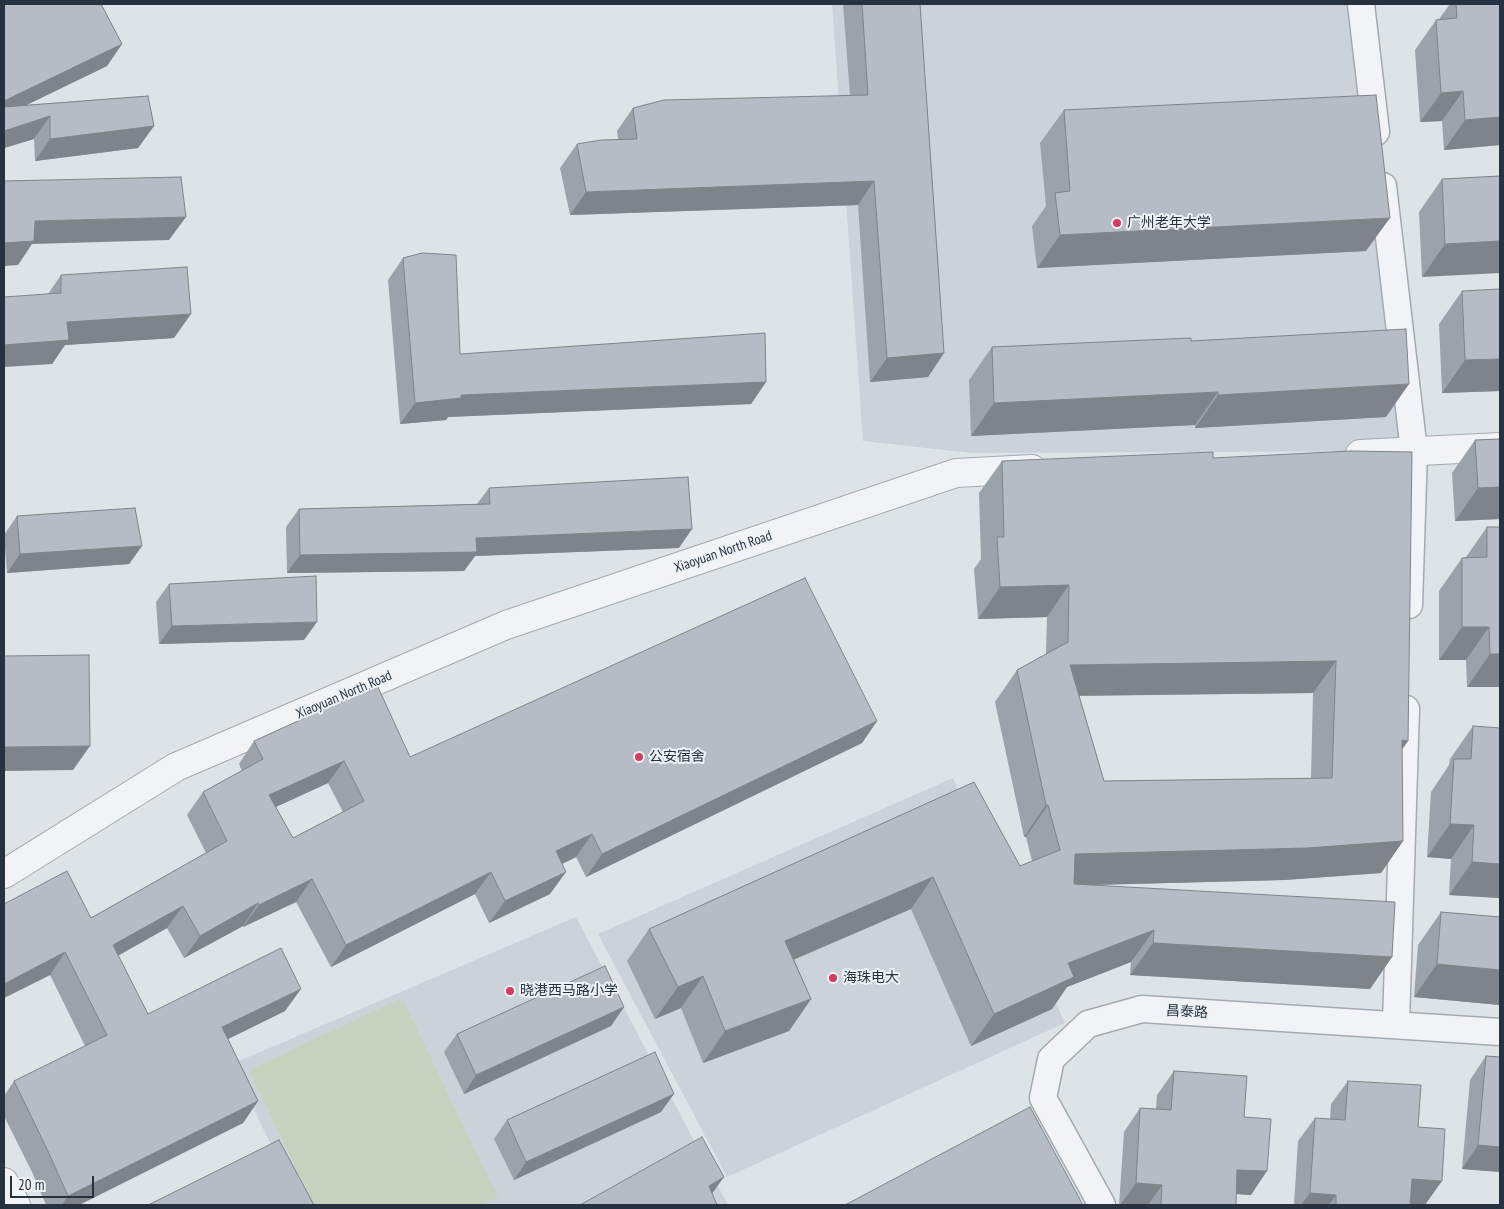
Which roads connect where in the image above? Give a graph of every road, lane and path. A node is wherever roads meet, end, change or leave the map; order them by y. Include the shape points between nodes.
1 (1361, 4) edge
2 (1500, 447) edge
3 (1414, 451) junction
4 (1334, 455) edge
5 (1056, 468) edge
6 (1408, 629) edge
7 (1407, 688) edge
8 (4, 874) edge
9 (1396, 1024) junction
10 (1500, 1032) edge
11 (4, 1182) edge
12 (16, 1205) edge
13 (1102, 1205) edge

1 - 3 street
2 - 3 street
3 - 4 street
3 - 6 street
5 - 8 street, Xiaoyuan North Road via 956,473 506,626 176,767
7 - 9 street
9 - 10 street, 昌泰路
9 - 13 street, 昌泰路 via 1142,1009 1088,1024 1051,1059 1043,1098
11 - 12 street

